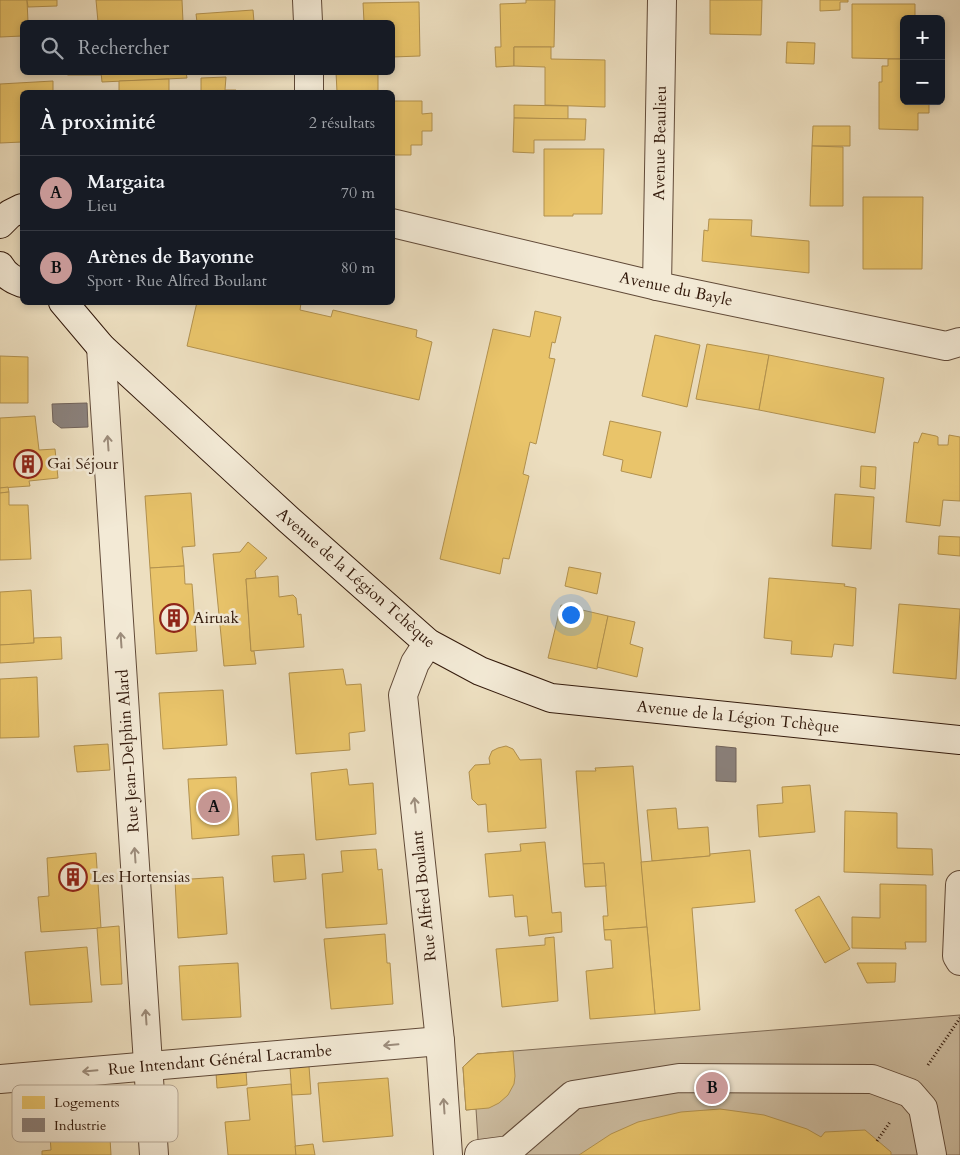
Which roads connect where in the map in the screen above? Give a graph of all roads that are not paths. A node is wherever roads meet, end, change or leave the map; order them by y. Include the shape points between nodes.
1 (308, 0) edge
2 (662, 0) edge
3 (308, 20) edge
4 (309, 75) edge
5 (309, 90) edge
6 (20, 209) edge
7 (0, 224) edge
8 (395, 224) edge
9 (0, 266) edge
10 (20, 282) edge
11 (657, 286) junction
12 (66, 305) edge
13 (960, 342) edge
14 (101, 347) junction
15 (428, 643) junction
16 (960, 740) edge
17 (960, 885) edge
18 (960, 961) edge
19 (440, 1041) junction
20 (149, 1066) junction
21 (0, 1079) edge
22 (150, 1085) edge
23 (153, 1142) edge
24 (479, 1154) dead end
25 (154, 1155) edge
26 (448, 1155) edge
27 (932, 1155) edge

1 - 3 street
2 - 11 street, Avenue Beaulieu
4 - 5 street
6 - 7 street
8 - 11 street, Avenue du Bayle
9 - 10 street via 13,280
11 - 13 street, Avenue du Bayle via 946,346
12 - 14 street, Avenue de la Légion Tchèque
14 - 15 street, Avenue de la Légion Tchèque
20 -> 14 street, Rue Jean-Delphin Alard
15 - 16 street, Avenue de la Légion Tchèque via 480,671 551,698
19 -> 15 street, Rue Alfred Boulant via 403,695 414,664
17 - 18 street via 956,956
19 -> 20 street, Rue Intendant Général Lacrambe
26 -> 19 street, Rue Alfred Boulant
20 -> 21 street, Rue Intendant Général Lacrambe
20 - 22 street, Rue Jean-Delphin Alard
23 - 25 street, Rue Jean-Delphin Alard
24 - 27 street via 509,1150 573,1095 679,1078 872,1079 910,1093 923,1108

